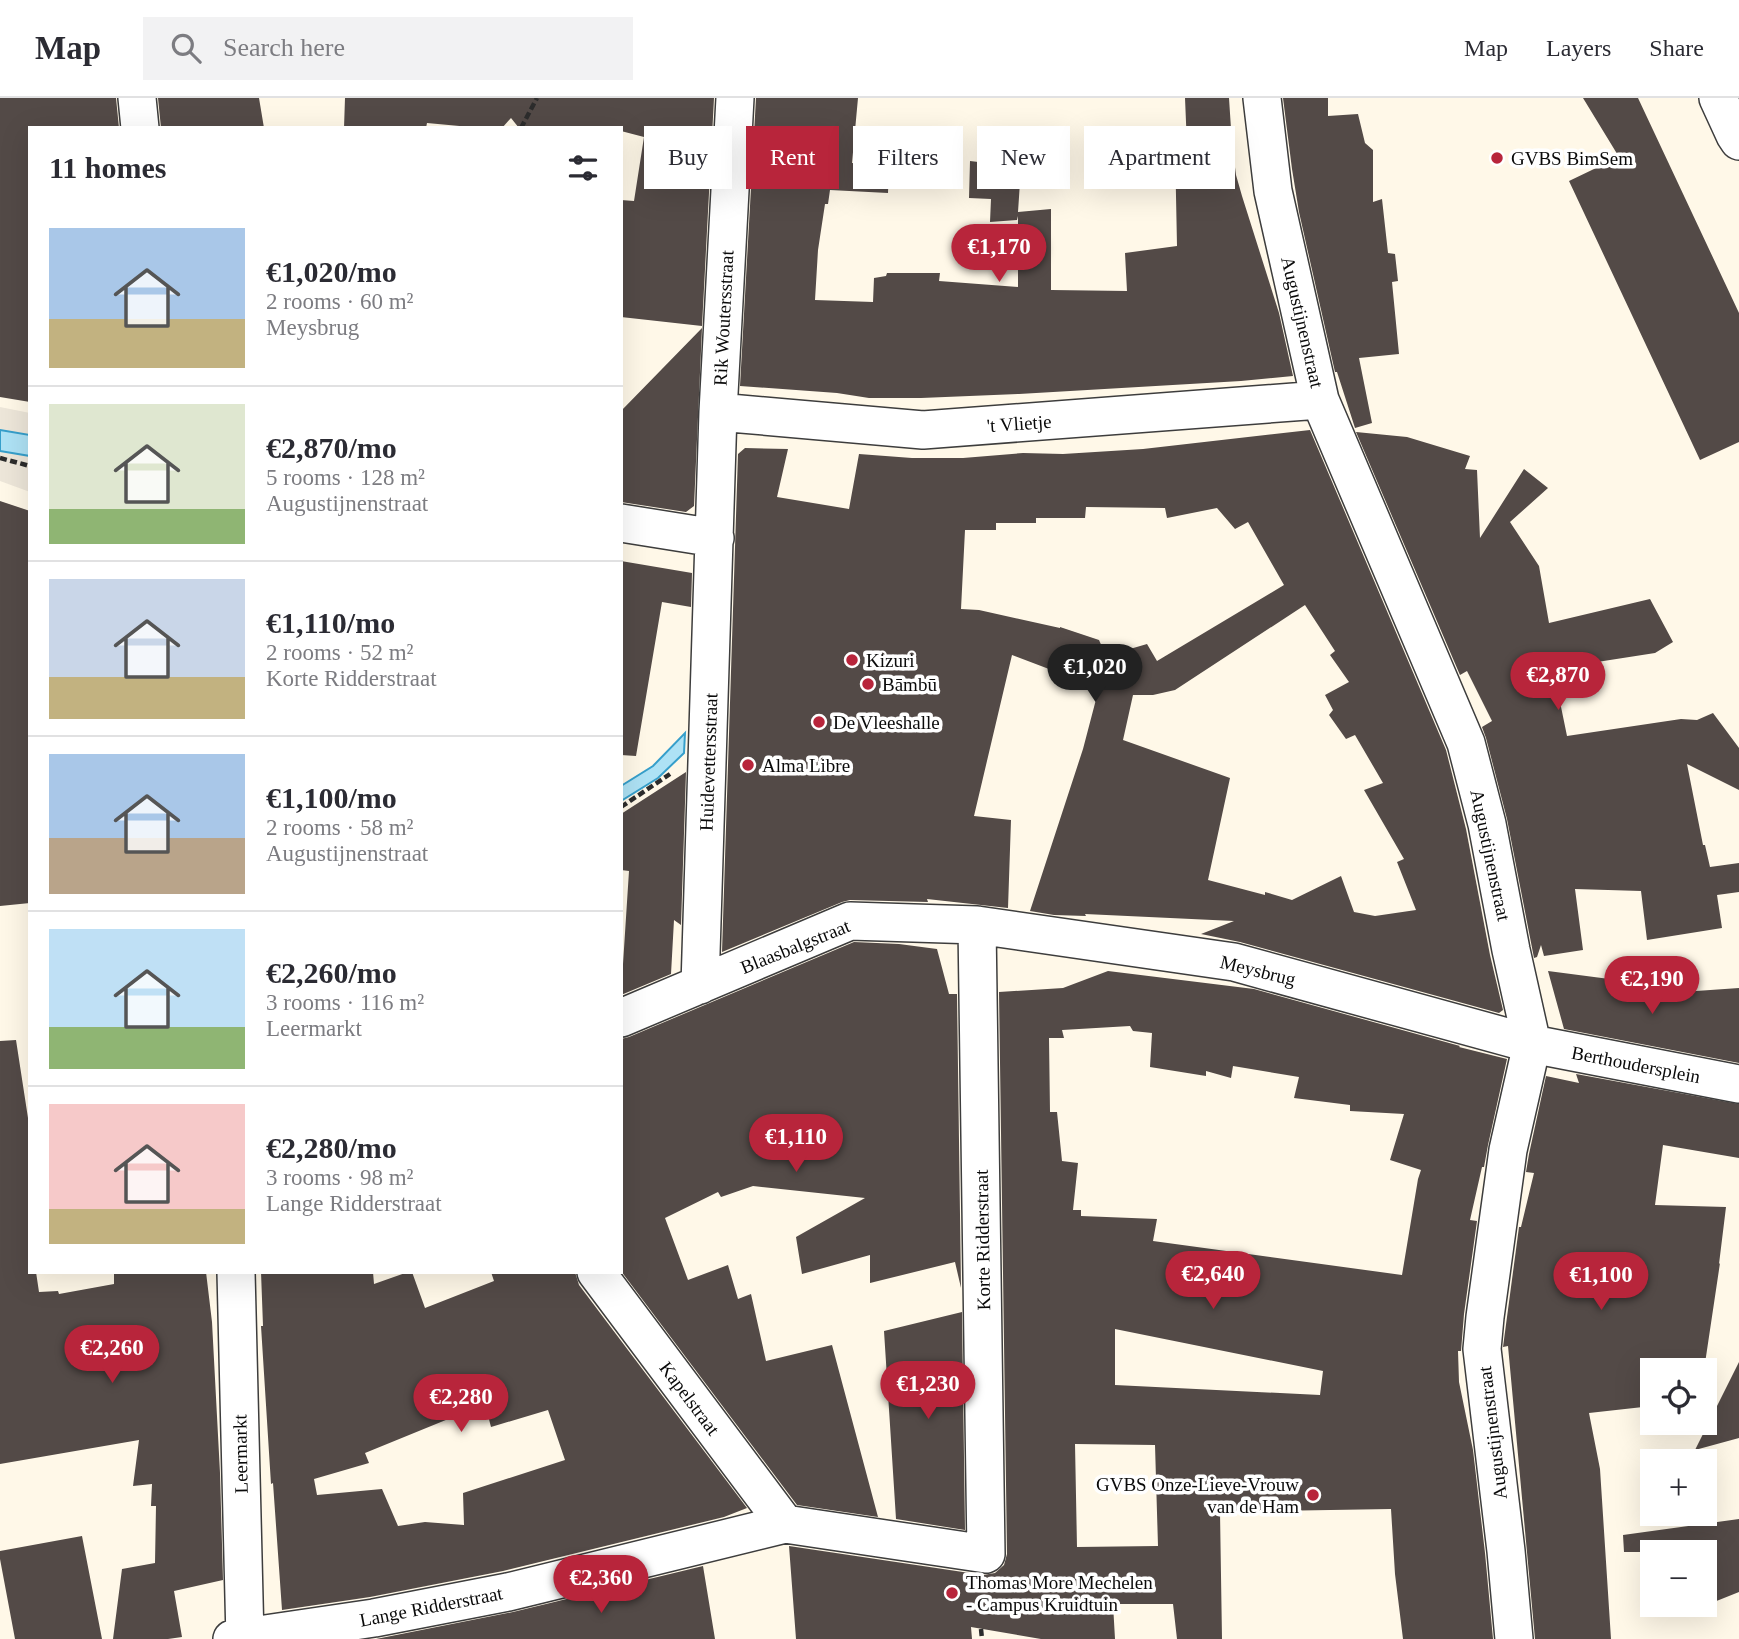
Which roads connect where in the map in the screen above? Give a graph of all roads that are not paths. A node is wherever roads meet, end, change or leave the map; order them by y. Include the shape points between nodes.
1 (137, 98) edge
2 (735, 98) edge
3 (1262, 98) edge
4 (1718, 98) edge
5 (139, 126) edge
6 (1739, 141) edge
7 (1320, 400) junction
8 (718, 412) junction
9 (623, 523) edge
10 (715, 538) junction
11 (977, 925) junction
12 (700, 985) junction
13 (623, 1017) edge
14 (1532, 1044) junction
15 (1739, 1084) edge
16 (236, 1274) edge
17 (598, 1274) edge
18 (785, 1524) junction
19 (986, 1554) joint
20 (241, 1638) edge
21 (1514, 1639) edge

1 - 5 street
2 - 8 street, Rik Woutersstraat
3 - 7 street, Augustijnenstraat via 1273,191
4 - 6 street
7 - 8 street, 't Vlietje via 923,430
7 - 14 street, Augustijnenstraat via 1466,743
8 - 10 street, Rik Woutersstraat
9 - 10 street
10 - 12 street, Huidevettersstraat
11 - 12 street, Blaasbalgstraat via 850,921
11 - 14 street, Meysbrug via 1234,962
11 - 19 street, Korte Ridderstraat
12 - 13 street, Blaasbalgstraat
14 - 15 street, Berthoudersplein
14 - 21 street, Augustijnenstraat via 1508,1150 1482,1349
16 - 20 street, Leermarkt
17 - 18 street, Kapelstraat
18 - 19 street, Lange Ridderstraat
18 - 20 street, Lange Ridderstraat via 508,1592

